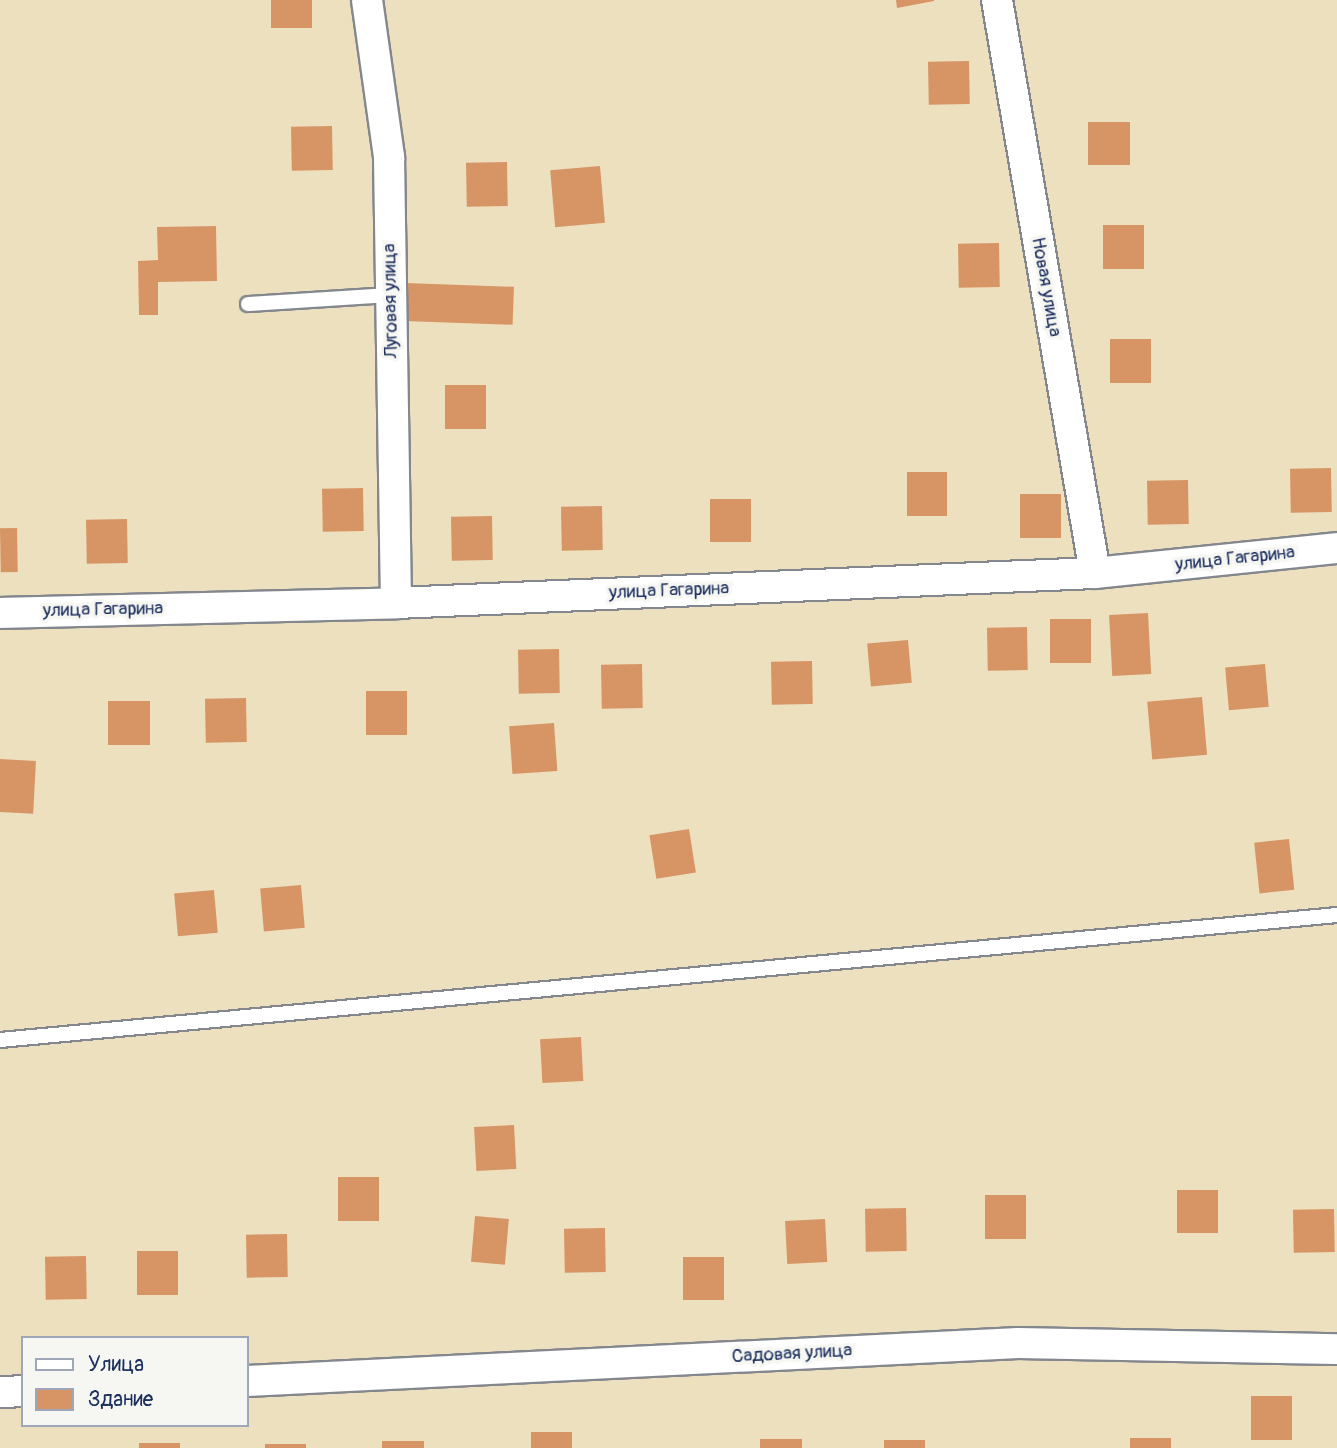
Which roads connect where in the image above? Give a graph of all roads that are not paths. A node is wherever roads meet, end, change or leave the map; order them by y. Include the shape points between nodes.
1 (367, 0) edge
2 (997, 0) edge
3 (391, 295) junction
4 (248, 304) dead end
5 (1337, 548) edge
6 (1095, 573) junction
7 (396, 603) junction
8 (0, 613) edge
9 (1337, 915) edge
10 (0, 1040) edge
11 (1337, 1349) edge
12 (248, 1381) edge
13 (21, 1391) edge
14 (0, 1392) edge

1 - 3 street, Луговая улица via 389,157
2 - 6 street, Новая улица
3 - 4 lane
3 - 7 street, Луговая улица
5 - 6 street, улица Гагарина
6 - 7 street, улица Гагарина
7 - 8 street, улица Гагарина
9 - 10 lane
11 - 12 street, Садовая улица via 1018,1343
13 - 14 street

